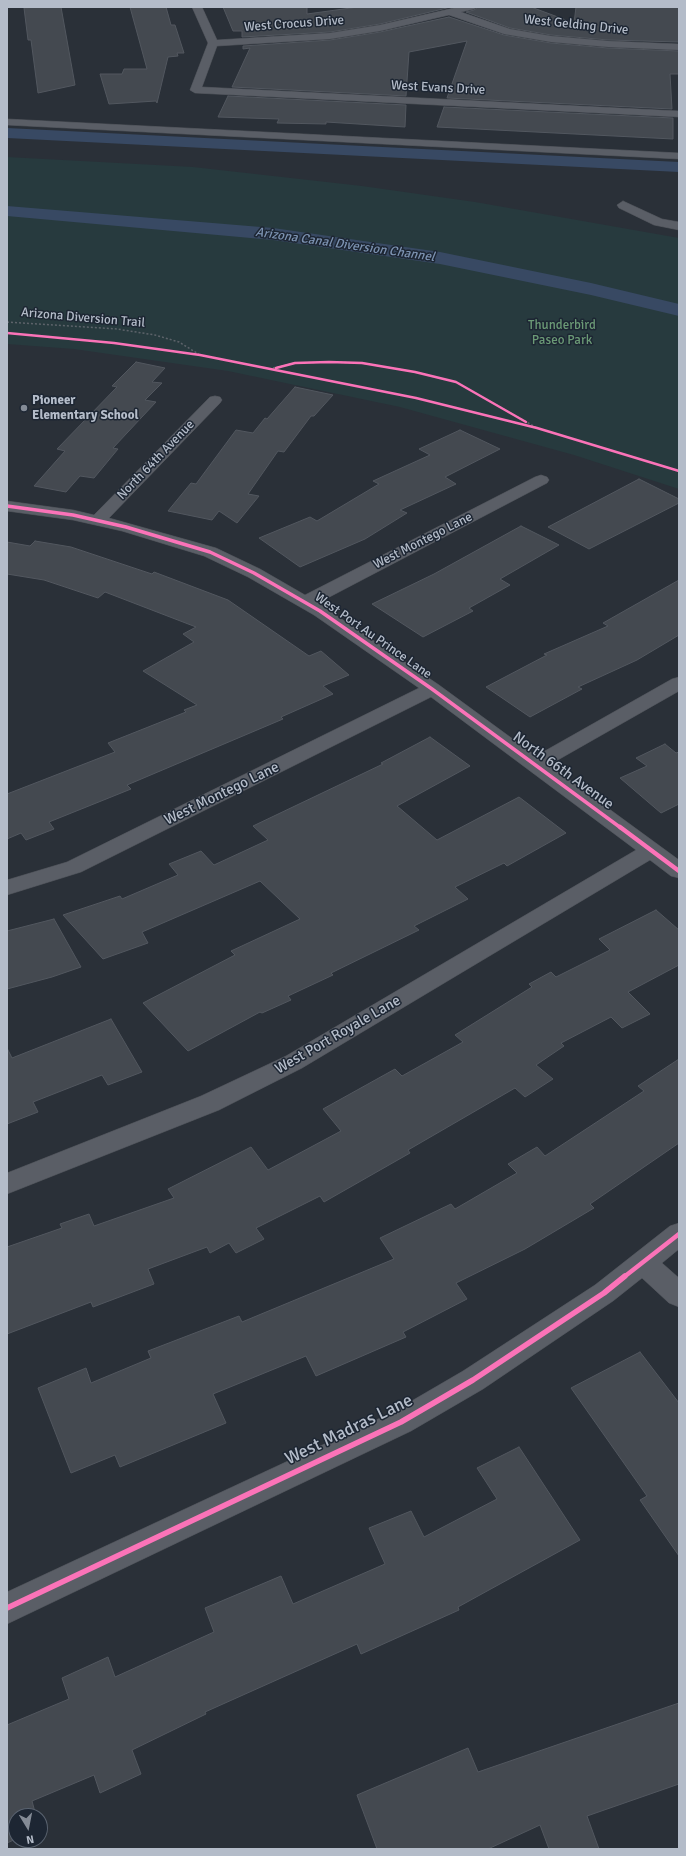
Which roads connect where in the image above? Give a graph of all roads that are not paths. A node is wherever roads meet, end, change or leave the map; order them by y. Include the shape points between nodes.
1 (198, 7) edge
2 (471, 7) edge
3 (450, 12) junction
4 (213, 43) junction
5 (679, 48) edge
6 (679, 114) edge
7 (7, 122) edge
8 (679, 156) edge
9 (623, 205) dead end
10 (679, 226) edge
11 (215, 400) dead end
12 (541, 480) dead end
13 (7, 506) edge
14 (98, 520) junction
15 (306, 602) junction
16 (679, 683) edge
17 (432, 689) junction
18 (534, 765) junction
19 (651, 850) junction
20 (679, 871) edge
21 (7, 888) edge
22 (7, 1184) edge
23 (679, 1234) edge
24 (643, 1262) junction
25 (679, 1295) edge
26 (7, 1608) edge

1 - 4 street
2 - 3 street, West Crocus Drive
3 - 4 street, West Crocus Drive via 330,36
3 - 5 street, West Gelding Drive via 508,32 544,38
4 - 6 street, West Evans Drive via 195,90
7 - 8 lane
9 - 10 street via 658,222
11 - 14 street, North 64th Avenue
12 - 15 street, West Montego Lane
13 - 14 street, West Port Au Prince Lane
14 - 15 street, West Port Au Prince Lane via 210,552 254,572
15 - 17 street, West Port Au Prince Lane
16 - 18 street
17 - 18 street, North 66th Avenue
17 - 21 street, West Montego Lane via 74,867
18 - 19 street, North 66th Avenue
19 - 20 street, North 66th Avenue
19 - 22 street, West Port Royale Lane via 294,1062 210,1103
23 - 24 street, West Madras Lane
24 - 25 street
24 - 26 street, West Madras Lane via 604,1293 473,1380 401,1422

